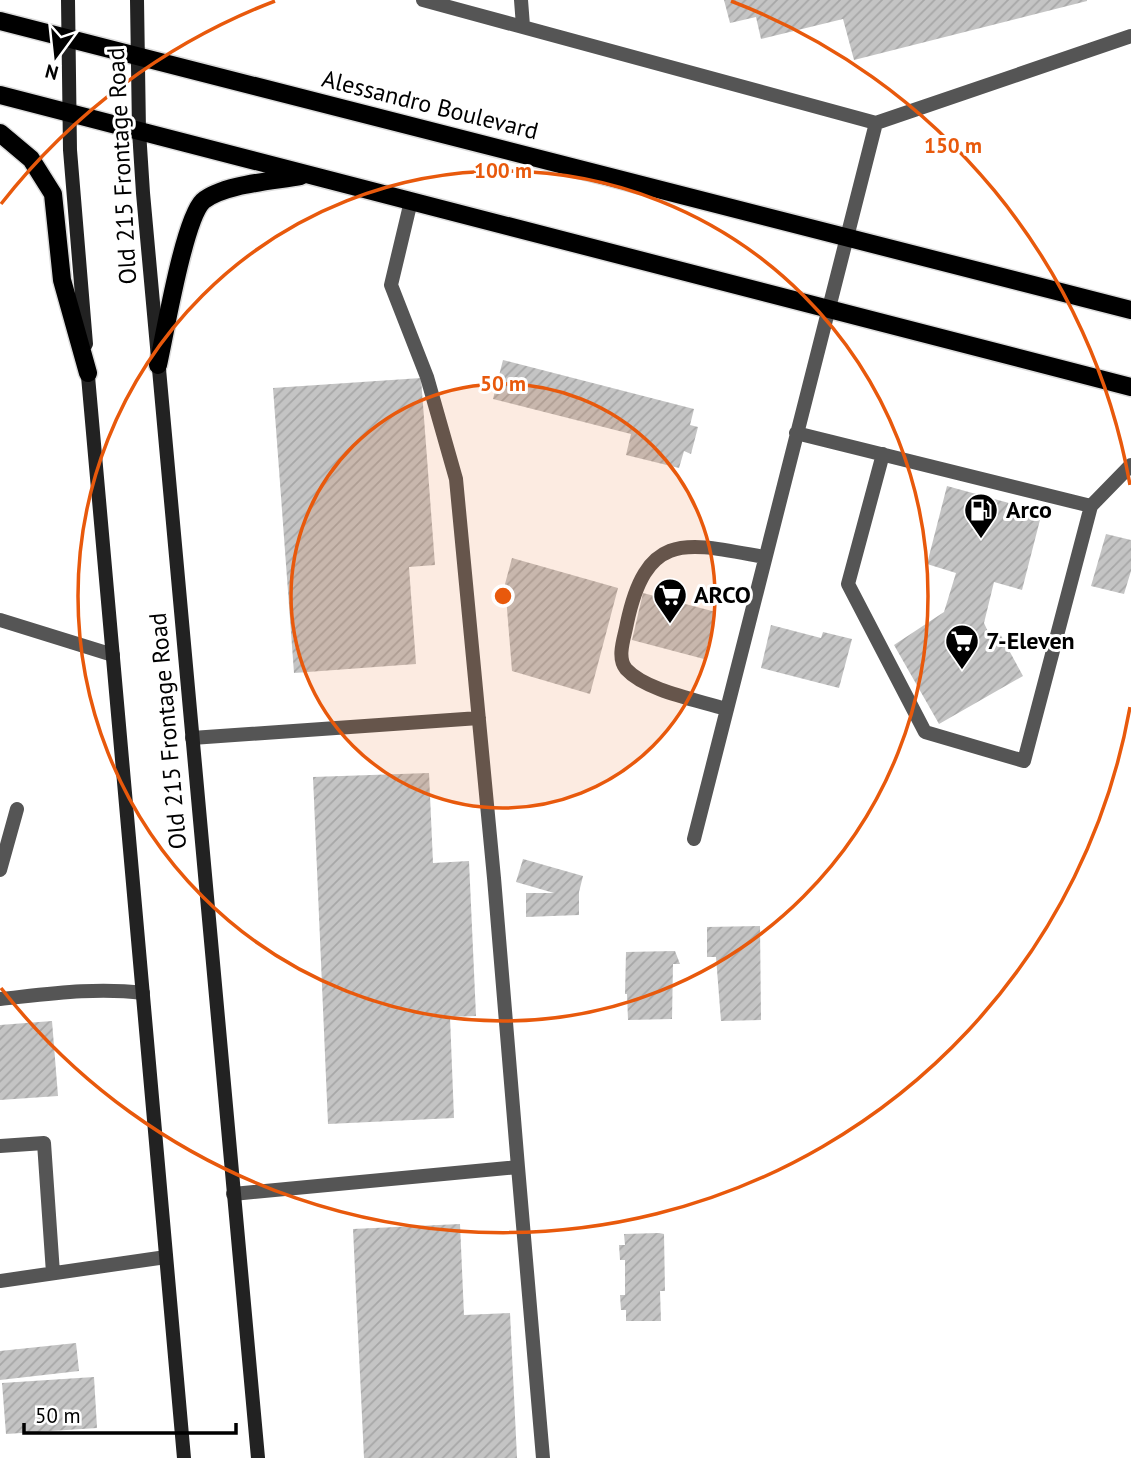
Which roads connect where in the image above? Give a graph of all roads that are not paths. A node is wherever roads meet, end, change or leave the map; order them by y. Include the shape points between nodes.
1 (68, 0) edge
2 (137, 0) edge
3 (423, 0) edge
4 (521, 0) edge
5 (0, 21) edge
6 (523, 26) junction
7 (1131, 36) edge
8 (68, 38) junction
9 (139, 56) junction
10 (0, 95) edge
11 (69, 113) junction
12 (876, 123) junction
13 (139, 131) junction
14 (0, 134) edge
15 (308, 174) junction
16 (411, 201) junction
17 (847, 237) junction
18 (830, 309) junction
19 (1131, 310) edge
20 (158, 365) junction
21 (88, 373) junction
22 (1131, 387) edge
23 (796, 433) junction
24 (883, 454) junction
25 (1131, 465) edge
26 (1091, 506) junction
27 (764, 557) junction
28 (0, 620) edge
29 (113, 655) junction
30 (726, 709) junction
31 (479, 718) junction
32 (192, 738) junction
33 (17, 809) dead end
34 (694, 839) dead end
35 (0, 870) edge
36 (143, 993) junction
37 (0, 999) edge
38 (0, 1146) edge
39 (518, 1167) junction
40 (233, 1194) junction
41 (166, 1257) junction
42 (53, 1273) junction
43 (0, 1280) edge
44 (184, 1458) edge
45 (258, 1458) edge
46 (543, 1458) edge

1 - 8 street, Old 215 Frontage Road
2 - 9 street, Old 215 Frontage Road
3 - 6 lane
4 - 6 lane
5 - 8 main road, Alessandro Boulevard
6 - 12 lane
7 - 12 lane
8 - 9 main road, Alessandro Boulevard
8 - 11 street, Old 215 Frontage Road
9 - 13 street, Old 215 Frontage Road
9 - 17 main road, Alessandro Boulevard
10 - 11 main road
11 - 13 main road
11 - 21 street, Old 215 Frontage Road
12 - 17 lane
13 - 15 main road
13 - 20 street, Old 215 Frontage Road
14 - 21 main road via 31,159 52,194 62,280
15 - 16 main road
15 - 20 main road via 228,189 203,202 181,254
16 - 18 main road
16 - 31 lane via 391,285 427,377 456,479
17 - 18 lane
17 - 19 main road, Alessandro Boulevard
18 - 22 main road
18 - 23 lane
20 - 32 street, Old 215 Frontage Road
21 - 29 street, Old 215 Frontage Road
23 - 24 lane
23 - 27 lane
24 - 26 lane
24 - 26 lane via 848,584 925,732 1024,761
25 - 26 lane
27 - 30 lane
27 - 30 lane via 679,546 659,555 633,597 621,656 625,668 644,683
28 - 29 lane
29 - 36 street, Old 215 Frontage Road
30 - 34 lane
31 - 32 lane
31 - 39 lane
32 - 40 street, Old 215 Frontage Road
33 - 35 lane
36 - 37 lane via 112,989
36 - 41 street, Old 215 Frontage Road
38 - 42 lane via 44,1143
39 - 40 lane
39 - 46 lane
40 - 45 street, Old 215 Frontage Road
41 - 42 lane
41 - 44 street, Old 215 Frontage Road
42 - 43 lane

